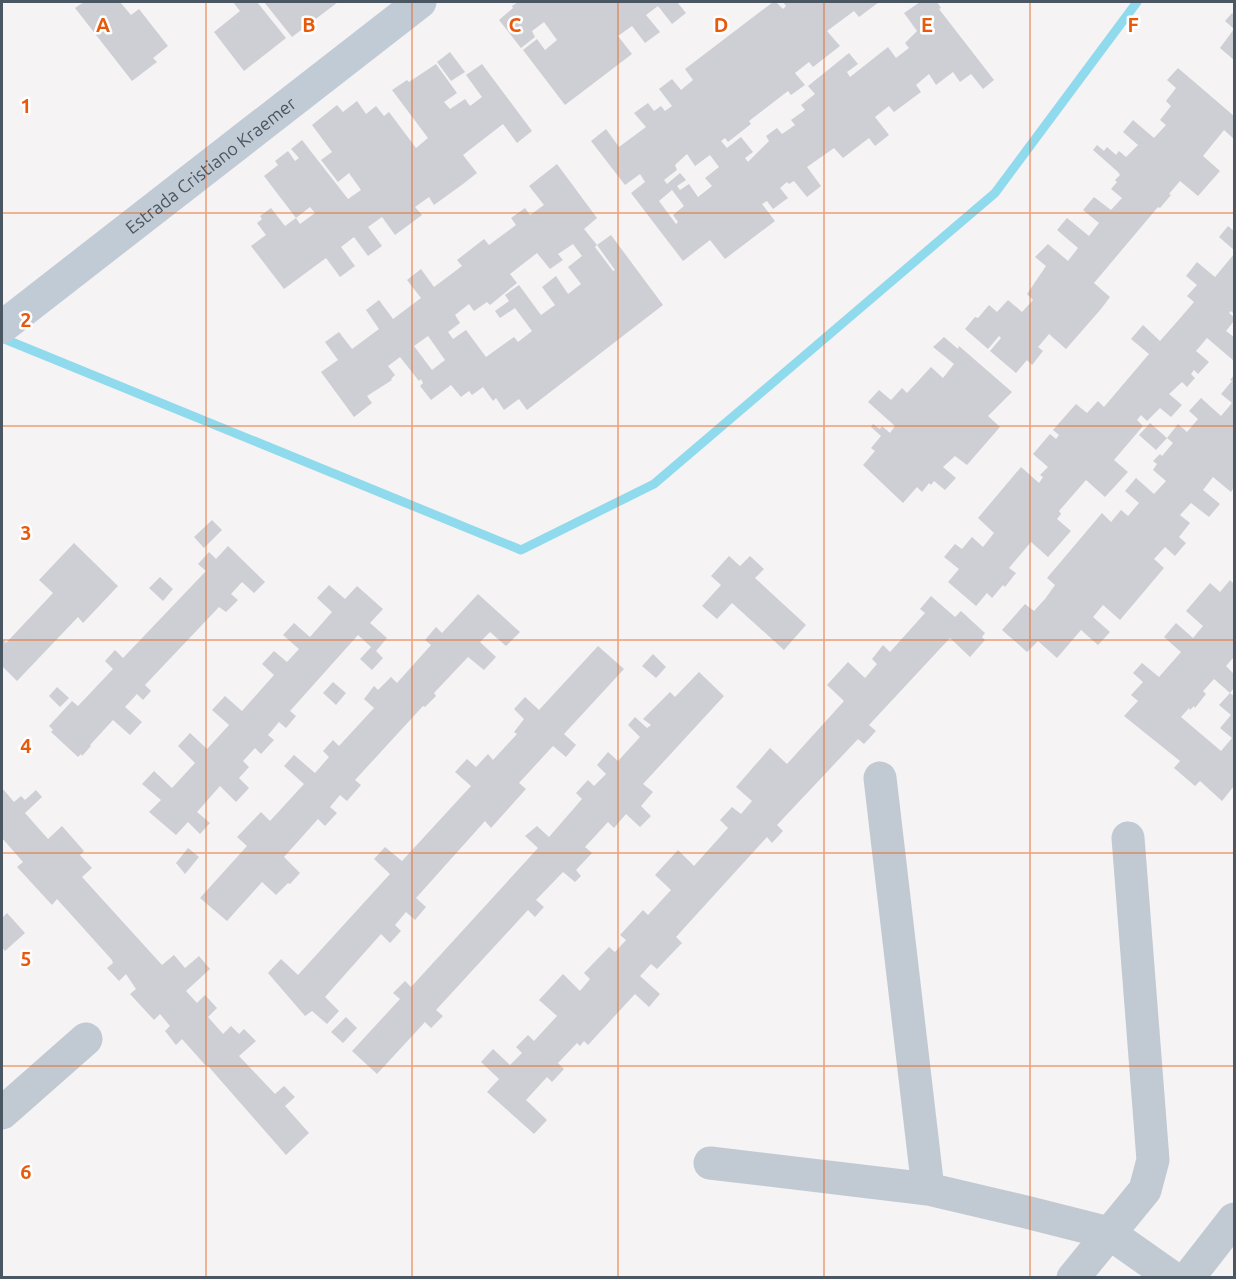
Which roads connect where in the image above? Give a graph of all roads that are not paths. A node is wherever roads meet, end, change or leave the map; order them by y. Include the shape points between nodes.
1 (420, 2) edge
2 (11, 320) edge
3 (880, 778) dead end
4 (1128, 838) dead end
5 (86, 1038) dead end
6 (2, 1113) edge
7 (710, 1163) dead end
8 (928, 1188) junction
9 (1234, 1219) edge
10 (1109, 1233) junction
11 (1072, 1278) edge
12 (1173, 1278) edge
13 (1188, 1278) edge

1 - 2 main road, Estrada Cristiano Kraemer
3 - 8 street
4 - 10 street via 1154,1160 1145,1190
5 - 6 street
7 - 8 street
8 - 10 street
9 - 13 street
10 - 11 street
10 - 12 street

